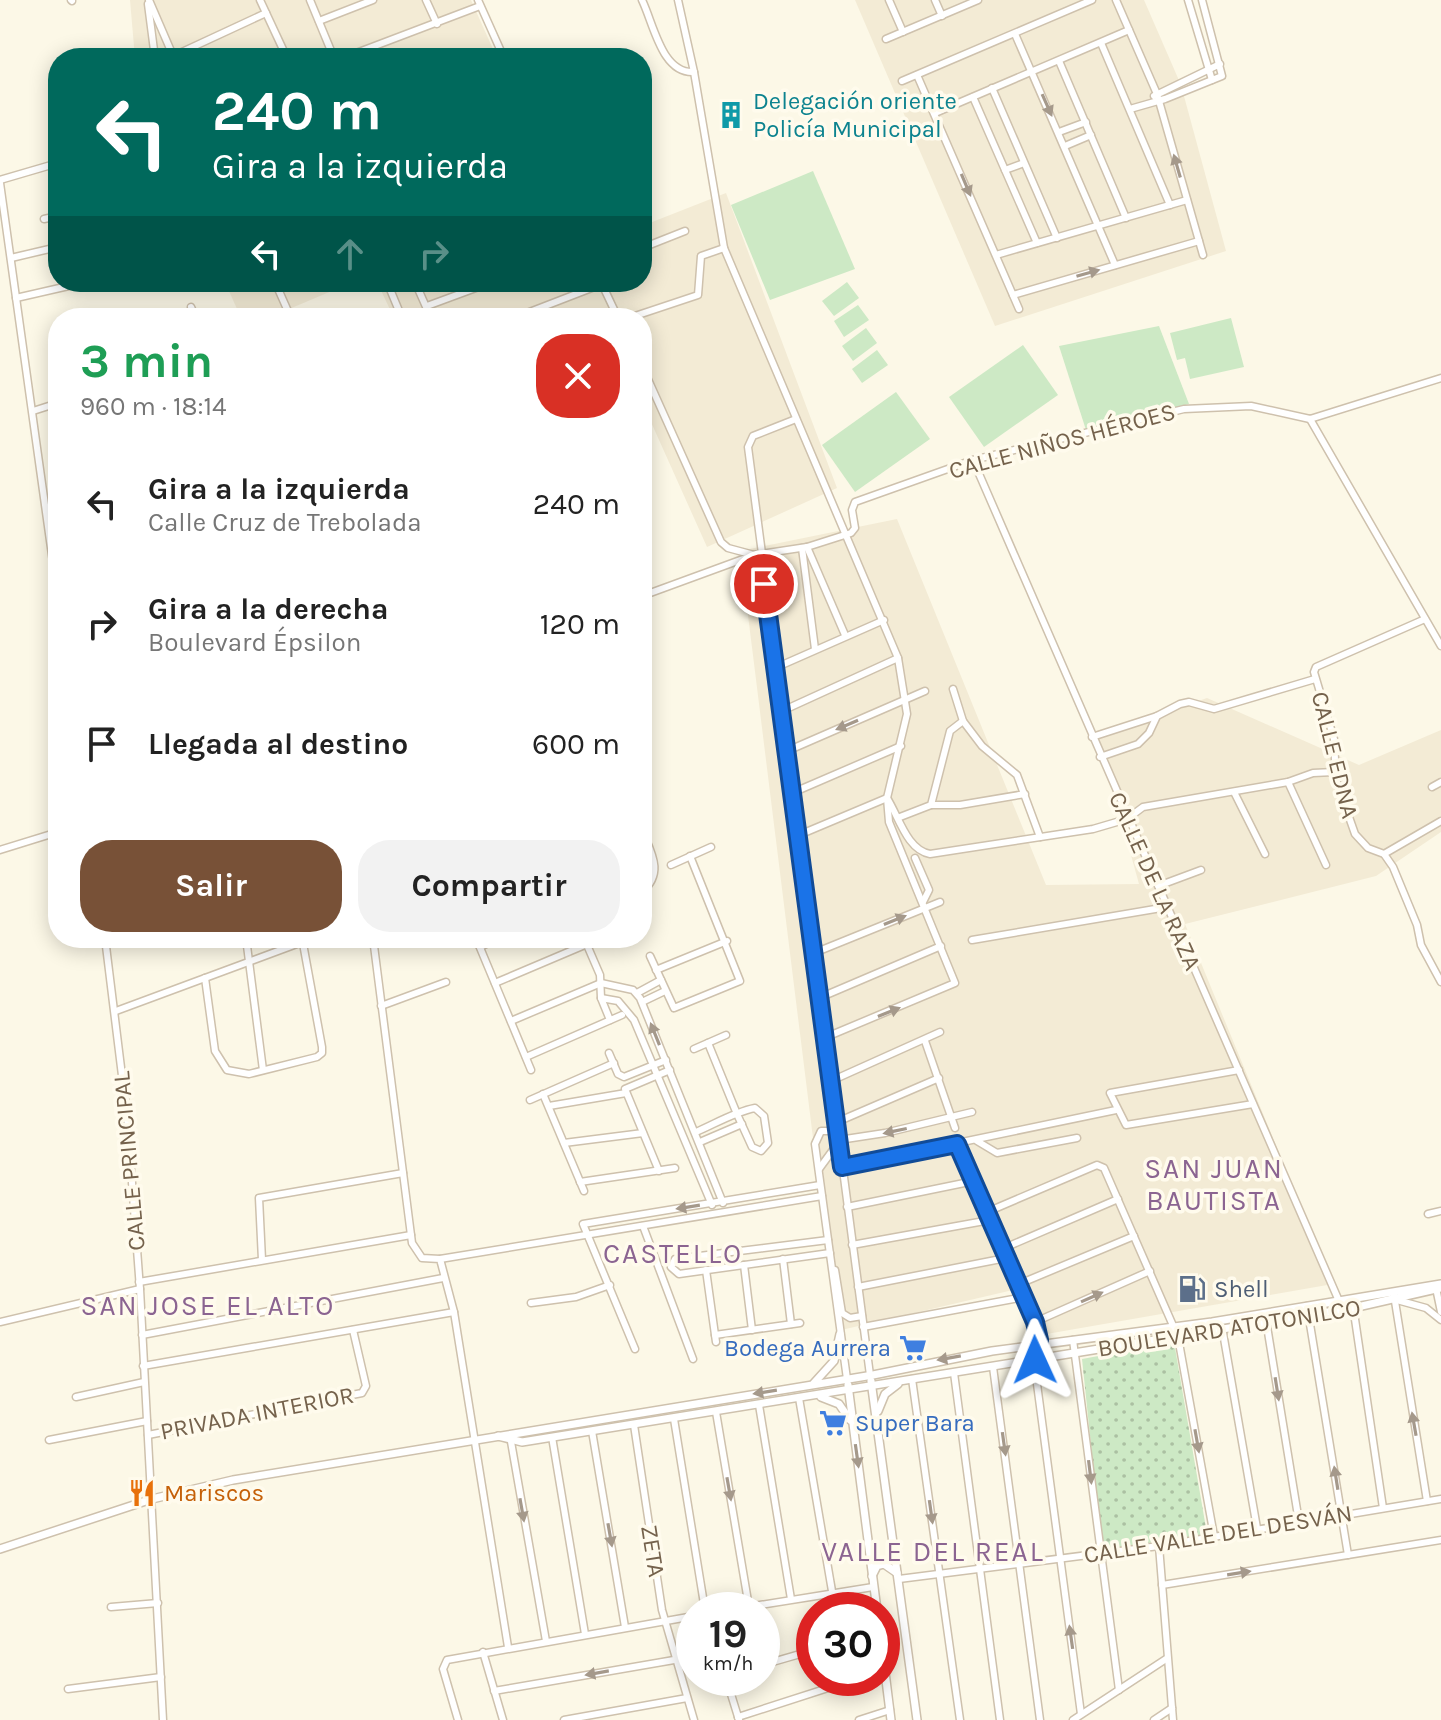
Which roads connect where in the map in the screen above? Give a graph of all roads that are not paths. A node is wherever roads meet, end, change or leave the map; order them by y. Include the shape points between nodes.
1 (148, 0) edge
2 (260, 0) edge
3 (310, 0) edge
4 (373, 0) edge
5 (426, 0) edge
6 (642, 0) edge
7 (678, 0) edge
8 (889, 0) edge
9 (935, 0) edge
10 (956, 0) edge
11 (978, 0) edge
12 (1092, 0) edge
13 (1116, 0) edge
14 (1188, 0) edge
15 (1202, 0) edge
16 (479, 3) edge
17 (960, 8) junction
18 (266, 13) junction
19 (942, 16) junction
20 (319, 21) junction
21 (437, 24) junction
22 (1129, 30) junction
23 (903, 32) junction
24 (1015, 34) junction
25 (886, 39) dead end
26 (1101, 43) junction
27 (154, 48) edge
28 (168, 48) edge
29 (191, 48) edge
30 (282, 48) edge
31 (330, 48) edge
32 (371, 48) edge
33 (499, 48) edge
34 (1059, 61) junction
35 (1220, 64) junction
36 (1209, 68) junction
37 (694, 72) junction
38 (1032, 73) junction
39 (917, 75) junction
40 (1216, 78) junction
41 (902, 81) dead end
42 (992, 88) junction
43 (973, 97) junction
44 (1157, 97) junction
45 (1130, 109) junction
46 (935, 113) junction
47 (1086, 122) junction
48 (1059, 132) junction
49 (1091, 135) junction
50 (1065, 146) junction
51 (1019, 150) junction
52 (1000, 158) junction
53 (1024, 163) junction
54 (48, 166) edge
55 (1005, 170) junction
56 (0, 182) edge
57 (1187, 200) junction
58 (1170, 205) junction
59 (48, 218) edge
60 (1126, 218) junction
61 (44, 219) dead end
62 (1099, 226) junction
63 (685, 231) dead end
64 (1057, 238) junction
65 (1199, 241) junction
66 (1037, 243) junction
67 (652, 244) edge
68 (724, 248) junction
69 (48, 249) edge
70 (996, 255) junction
71 (1203, 255) dead end
72 (11, 258) junction
73 (1115, 265) junction
74 (48, 291) edge
75 (420, 292) edge
76 (465, 292) edge
77 (579, 292) edge
78 (1013, 295) junction
79 (16, 298) junction
80 (427, 306) joint
81 (539, 308) edge
82 (1019, 309) dead end
83 (652, 310) edge
84 (1441, 378) edge
85 (652, 388) edge
86 (48, 406) edge
87 (33, 411) junction
88 (796, 419) junction
89 (1310, 419) junction
90 (973, 460) junction
91 (48, 525) edge
92 (847, 534) junction
93 (804, 547) junction
94 (757, 554) junction
95 (652, 592) edge
96 (1425, 619) junction
97 (884, 620) junction
98 (845, 635) junction
99 (1441, 646) edge
100 (815, 649) junction
101 (898, 658) junction
102 (775, 668) junction
103 (1315, 679) junction
104 (953, 689) dead end
105 (925, 691) dead end
106 (907, 699) junction
107 (782, 711) junction
108 (1157, 716) junction
109 (963, 721) junction
110 (1092, 737) junction
111 (901, 746) junction
112 (787, 751) junction
113 (1100, 757) junction
114 (1334, 772) junction
115 (1288, 782) junction
116 (1441, 782) edge
117 (1432, 787) dead end
118 (1234, 792) junction
119 (792, 793) junction
120 (1025, 794) junction
121 (887, 798) junction
122 (931, 805) junction
123 (900, 817) junction
124 (1127, 819) junction
125 (1441, 821) edge
126 (48, 835) edge
127 (799, 835) junction
128 (1040, 837) junction
129 (711, 847) dead end
130 (0, 850) edge
131 (1265, 854) dead end
132 (1384, 854) junction
133 (918, 855) junction
134 (690, 856) junction
135 (652, 858) edge
136 (671, 865) dead end
137 (907, 865) junction
138 (1326, 865) dead end
139 (1201, 870) dead end
140 (652, 881) edge
141 (1158, 886) junction
142 (940, 902) dead end
143 (924, 906) junction
144 (1167, 907) junction
145 (972, 940) dead end
146 (727, 941) junction
147 (941, 946) junction
148 (107, 948) edge
149 (247, 948) edge
150 (283, 948) edge
151 (304, 948) edge
152 (374, 948) edge
153 (480, 948) edge
154 (570, 948) edge
155 (588, 948) edge
156 (814, 953) junction
157 (650, 956) dead end
158 (249, 962) junction
159 (656, 970) junction
160 (205, 978) junction
161 (661, 980) junction
162 (446, 982) dead end
163 (1441, 982) edge
164 (495, 983) junction
165 (601, 983) junction
166 (634, 991) junction
167 (665, 991) junction
168 (601, 998) junction
169 (819, 998) junction
170 (642, 1002) junction
171 (621, 1003) junction
172 (381, 1006) junction
173 (116, 1011) junction
174 (622, 1015) dead end
175 (610, 1020) junction
176 (511, 1021) junction
177 (940, 1032) dead end
178 (726, 1035) dead end
179 (824, 1038) junction
180 (925, 1041) junction
181 (708, 1043) junction
182 (694, 1049) dead end
183 (609, 1053) dead end
184 (526, 1057) junction
185 (666, 1060) junction
186 (614, 1063) junction
187 (654, 1065) junction
188 (263, 1070) junction
189 (531, 1070) dead end
190 (670, 1070) junction
191 (1239, 1070) junction
192 (657, 1074) junction
193 (939, 1078) junction
194 (831, 1081) junction
195 (626, 1093) junction
196 (543, 1094) junction
197 (530, 1100) dead end
198 (1253, 1104) junction
199 (549, 1106) junction
200 (1116, 1110) junction
201 (972, 1112) dead end
202 (737, 1114) junction
203 (951, 1118) junction
204 (837, 1122) junction
205 (742, 1124) junction
206 (955, 1128) dead end
207 (838, 1131) junction
208 (696, 1132) junction
209 (643, 1133) junction
210 (1077, 1138) dead end
211 (839, 1140) junction
212 (977, 1141) junction
213 (700, 1142) junction
214 (564, 1143) junction
215 (957, 1144) junction
216 (842, 1167) junction
217 (675, 1168) dead end
218 (818, 1169) junction
219 (659, 1171) junction
220 (403, 1173) junction
221 (974, 1181) junction
222 (580, 1182) junction
223 (820, 1185) junction
224 (584, 1191) dead end
225 (822, 1196) junction
226 (1118, 1199) junction
227 (723, 1201) junction
228 (711, 1203) junction
229 (847, 1207) junction
230 (725, 1211) junction
231 (1441, 1211) edge
232 (987, 1212) junction
233 (713, 1213) junction
234 (1428, 1214) dead end
235 (990, 1220) junction
236 (643, 1226) junction
237 (411, 1235) junction
238 (587, 1236) junction
239 (1134, 1236) junction
240 (828, 1240) junction
241 (852, 1245) junction
242 (1002, 1249) junction
243 (830, 1256) junction
244 (1006, 1258) junction
245 (440, 1259) junction
246 (783, 1259) junction
247 (262, 1260) junction
248 (744, 1265) junction
249 (706, 1270) junction
250 (1150, 1271) junction
251 (443, 1278) junction
252 (1019, 1284) junction
253 (140, 1285) junction
254 (610, 1285) junction
255 (1438, 1286) edge
256 (858, 1287) junction
257 (1393, 1291) junction
258 (1024, 1297) junction
259 (1352, 1299) junction
260 (1396, 1300) junction
261 (1339, 1301) junction
262 (531, 1303) dead end
263 (1353, 1308) junction
264 (1308, 1310) junction
265 (454, 1312) junction
266 (1441, 1312) edge
267 (862, 1316) junction
268 (1266, 1317) junction
269 (1221, 1320) junction
270 (1441, 1320) edge
271 (0, 1322) edge
272 (1035, 1322) junction
273 (800, 1323) dead end
274 (791, 1324) junction
275 (863, 1327) junction
276 (1173, 1327) junction
277 (1223, 1329) junction
278 (353, 1330) junction
279 (752, 1330) junction
280 (840, 1334) junction
281 (142, 1335) junction
282 (1178, 1337) junction
283 (1073, 1340) junction
284 (1039, 1344) junction
285 (635, 1349) dead end
286 (1075, 1353) junction
287 (693, 1359) dead end
288 (1035, 1360) junction
289 (143, 1366) junction
290 (993, 1367) junction
291 (954, 1373) junction
292 (870, 1375) junction
293 (847, 1379) junction
294 (908, 1380) junction
295 (144, 1382) junction
296 (814, 1384) junction
297 (872, 1386) junction
298 (848, 1390) junction
299 (811, 1396) junction
300 (76, 1397) dead end
301 (799, 1398) junction
302 (759, 1405) junction
303 (716, 1412) junction
304 (876, 1417) junction
305 (674, 1419) junction
306 (147, 1421) junction
307 (852, 1424) junction
308 (634, 1425) junction
309 (592, 1431) junction
310 (148, 1435) junction
311 (510, 1437) junction
312 (552, 1437) junction
313 (49, 1440) dead end
314 (474, 1441) junction
315 (152, 1499) junction
316 (1441, 1499) edge
317 (1427, 1501) junction
318 (1383, 1508) junction
319 (1342, 1516) junction
320 (1299, 1522) junction
321 (1257, 1528) junction
322 (1214, 1536) junction
323 (1441, 1540) edge
324 (1159, 1546) junction
325 (0, 1549) edge
326 (1101, 1554) junction
327 (1348, 1555) junction
328 (1060, 1559) junction
329 (1021, 1563) junction
330 (979, 1569) junction
331 (940, 1574) junction
332 (872, 1577) junction
333 (898, 1577) junction
334 (1162, 1585) junction
335 (873, 1587) junction
336 (832, 1591) junction
337 (702, 1592) edge
338 (746, 1592) edge
339 (874, 1592) edge
340 (791, 1599) junction
341 (780, 1601) edge
342 (158, 1603) junction
343 (111, 1607) dead end
344 (676, 1619) edge
345 (665, 1621) junction
346 (625, 1627) junction
347 (585, 1634) junction
348 (546, 1641) junction
349 (508, 1647) junction
350 (483, 1652) junction
351 (1166, 1659) junction
352 (674, 1660) junction
353 (161, 1677) junction
354 (68, 1689) dead end
355 (1119, 1690) junction
356 (494, 1691) junction
357 (731, 1696) edge
358 (805, 1696) edge
359 (888, 1696) edge
360 (687, 1698) junction
361 (1172, 1708) junction
362 (890, 1710) junction
363 (1081, 1714) junction
364 (738, 1718) edge
365 (163, 1720) edge
366 (458, 1720) edge
367 (503, 1720) edge
368 (564, 1720) edge
369 (694, 1720) edge
370 (859, 1720) edge
371 (891, 1720) edge
372 (917, 1720) edge
373 (960, 1720) edge
374 (1000, 1720) edge
375 (1040, 1720) edge
376 (1073, 1720) edge
377 (1154, 1720) edge
378 (1173, 1720) edge

1 - 27 street
1 - 28 street
2 - 18 street
3 - 20 street
4 - 20 street
5 - 21 street
6 - 37 street via 671,65 682,73
7 - 37 street
8 - 23 street
9 - 19 street
10 - 17 street
11 - 17 street
12 - 24 street
13 - 22 street
14 - 36 street
15 - 35 street
16 - 21 street
16 - 33 street
17 - 19 street
18 - 29 street
18 - 30 street
19 - 23 street
20 - 31 street
21 - 32 street
22 - 26 street
22 - 44 street
23 - 25 street
24 - 38 street
24 - 39 street
26 - 34 street
26 - 45 street
34 - 38 street
34 - 47 street
35 - 36 street
35 - 40 street
36 - 40 street
36 - 44 street
37 - 68 street
38 - 42 street
38 -> 48 street
39 - 41 street
39 - 46 street
40 - 44 street
42 - 43 street
42 - 51 street
43 - 46 street
43 - 52 street
44 - 45 street
57 -> 44 street
45 - 58 street
46 -> 70 street
47 - 48 street
47 - 49 street
48 - 50 street
49 - 50 street
49 - 60 street
50 - 62 street
51 - 52 street
51 - 53 street
52 - 55 street
53 - 55 street
53 - 64 street
54 - 56 street
55 - 66 street
56 - 72 street
57 - 58 street
57 - 65 street
58 - 60 street
59 - 61 street
60 - 62 street
62 - 64 street
62 - 73 street
63 - 67 street
64 - 66 street
65 - 71 street
65 - 73 street
66 - 70 street
68 - 83 street via 701,256 698,295
68 - 88 street
69 - 72 street
70 - 78 street
72 - 79 street
78 -> 73 street
74 - 79 street
75 - 80 street
76 - 80 street
77 - 81 street
78 - 82 street
79 - 87 street
84 - 89 street
85 - 94 street via 721,542
86 - 87 street
87 - 91 street
88 - 92 street
88 - 94 street via 749,441
89 - 90 street, CALLE NIÑOS HÉROES via 1275,408 1203,406
89 - 96 street
90 - 92 street, CALLE NIÑOS HÉROES via 855,502 855,528
90 - 110 street, CALLE DE LA RAZA
92 - 93 street
92 - 97 street
93 - 94 street
93 - 98 street
93 - 100 street
94 - 95 street
94 - 102 street
96 - 99 street
96 - 103 street, CALLE EDNA via 1316,667
97 - 98 street
97 - 101 street
98 - 100 street
100 - 102 street
101 - 106 street
101 - 107 street
102 - 107 street
103 - 108 street via 1214,709 1189,702
103 - 114 street, CALLE EDNA via 1334,739
104 - 109 street
105 - 106 street
106 - 111 street
106 -> 112 street
107 - 112 street
108 - 110 street
108 - 113 street via 1143,741
109 - 120 street via 994,758 1017,775
109 - 122 street via 950,731
110 - 113 street, CALLE DE LA RAZA
111 - 119 street
111 - 121 street
112 - 119 street
113 - 124 street, CALLE DE LA RAZA
114 - 115 street
114 - 132 street, CALLE EDNA via 1355,834 1368,848
115 - 118 street
115 - 138 street
116 - 117 street
118 - 124 street via 1143,807
118 - 131 street
119 - 127 street
120 - 122 street
120 - 128 street
121 - 123 street
121 - 127 street
121 - 137 street via 889,822
122 - 123 street
123 - 133 street
124 - 128 street
124 - 141 street, CALLE DE LA RAZA
125 - 132 street
126 - 130 street
127 - 156 street
128 - 133 street
129 - 134 street
132 - 163 street, CALLE EDNA
133 - 137 street
133 - 143 street via 929,890
134 - 136 street
134 - 146 street
135 - 140 street via 656,869
137 - 143 street
139 - 141 street
141 - 144 street, CALLE DE LA RAZA
142 - 143 street
143 - 147 street
156 -> 143 street
144 - 145 street
144 - 191 street, CALLE DE LA RAZA
146 - 159 street
146 - 167 street via 740,976 737,984 677,1008
147 - 169 street
179 -> 147 street via 954,986
148 - 173 street, CALLE PRINCIPAL
149 - 158 street
150 - 158 street
151 - 188 street via 322,1053
152 - 172 street
153 - 164 street
154 - 164 street
155 - 165 street
156 - 169 street
157 - 159 street
158 - 160 street
158 - 188 street
159 - 161 street
160 - 173 street
160 - 188 street via 215,1051 227,1070 241,1075
161 - 166 street
161 - 167 street
162 - 172 street
164 - 176 street
165 - 166 street
165 - 168 street
165 - 176 street
166 - 170 street
166 - 171 street
167 - 170 street
168 - 171 street
168 - 175 street
169 - 179 street
185 -> 170 street
171 - 187 street
172 - 220 street
173 - 253 street, CALLE PRINCIPAL
174 - 175 street
175 - 184 street
176 - 184 street
177 - 180 street
178 - 181 street
179 - 194 street
180 - 193 street
180 - 194 street
181 - 182 street
181 - 202 street
183 - 186 street
184 - 189 street
185 - 187 street
185 - 190 street
186 - 187 street via 624,1077
186 - 196 street
187 - 192 street
190 - 192 street
190 - 208 street
191 - 198 street, CALLE DE LA RAZA
191 - 200 street via 1112,1091
192 - 195 street via 627,1086
192 - 228 street
193 - 203 street
193 - 204 street
194 - 204 street
195 - 199 street
195 - 209 street
196 - 197 street
196 - 199 street
198 - 200 street via 1126,1125
198 - 261 street, CALLE DE LA RAZA
199 - 214 street
200 - 212 street
201 - 203 street
202 - 205 street
202 - 205 street via 755,1108 762,1114 766,1147 754,1150
202 - 208 street
203 - 206 street
203 -> 211 street
204 - 207 street
205 - 213 street
207 - 211 street
207 - 218 street via 817,1135
208 - 213 street
209 - 214 street
209 - 219 street
210 - 212 street via 997,1153
211 - 216 street
211 - 218 street
212 - 215 street
213 - 227 street
214 - 222 street
215 - 216 street
215 - 221 street
216 - 229 street
217 - 219 street
218 - 223 street
219 - 222 street
220 - 237 street
220 - 247 street via 259,1198
221 - 229 street
221 - 232 street
222 - 224 street
223 - 225 street
223 - 227 street
225 - 230 street
225 - 240 street
226 - 232 street via 1104,1168 1097,1165
226 - 239 street
226 - 242 street
227 - 228 street
227 - 230 street
228 - 233 street
228 -> 238 street via 583,1224
229 - 241 street
230 - 233 street
231 - 234 street
232 - 235 street
233 - 236 street
235 - 241 street
235 - 242 street
236 - 238 street
236 - 287 street
237 - 245 street via 417,1255
237 - 247 street
238 - 245 street
238 - 254 street
239 - 250 street
239 - 252 street
240 - 243 street
240 - 249 street via 675,1259 671,1265 676,1274
241 - 256 street
242 - 244 street
243 - 246 street
243 - 267 street via 842,1313
243 - 280 street
244 - 252 street
244 - 256 street
245 - 251 street
246 - 248 street
246 - 274 street
247 - 253 street
248 - 249 street
248 - 279 street
249 - 279 street via 716,1339
272 -> 250 street
250 - 276 street
251 - 265 street
251 - 281 street
252 - 258 street
253 - 271 street
253 - 281 street, CALLE PRINCIPAL
254 - 262 street via 576,1297
254 - 285 street
255 - 257 street, BOULEVARD ATOTONILCO
255 - 260 street, BOULEVARD ATOTONILCO
255 - 266 street
256 - 267 street
257 - 259 street, BOULEVARD ATOTONILCO
257 - 260 street
258 - 272 street
258 - 275 street
259 - 261 street, BOULEVARD ATOTONILCO
259 - 263 street
260 - 263 street, BOULEVARD ATOTONILCO
260 - 270 street via 1426,1308
317 -> 260 street
261 - 264 street, BOULEVARD ATOTONILCO
263 - 264 street, BOULEVARD ATOTONILCO
263 - 318 street
264 - 268 street, BOULEVARD ATOTONILCO
319 -> 264 street
265 - 278 street
265 - 314 street
267 - 275 street
268 - 269 street, BOULEVARD ATOTONILCO
268 - 277 street, BOULEVARD ATOTONILCO
268 -> 320 street
269 - 276 street, BOULEVARD ATOTONILCO
269 - 277 street
272 - 284 street
273 - 274 street
274 - 279 street
275 - 292 street
276 - 282 street
276 - 283 street, BOULEVARD ATOTONILCO
277 - 282 street, BOULEVARD ATOTONILCO
277 - 321 street
278 - 289 street
278 - 310 street, PRIVADA INTERIOR via 365,1391
280 - 293 street
280 - 296 street via 834,1361
281 - 289 street, CALLE PRINCIPAL
282 - 286 street, BOULEVARD ATOTONILCO
282 -> 322 street
283 - 284 street, BOULEVARD ATOTONILCO
283 - 286 street
284 - 288 street
284 -> 292 street, BOULEVARD ATOTONILCO
286 - 288 street, BOULEVARD ATOTONILCO
286 -> 326 street
288 - 290 street, BOULEVARD ATOTONILCO
288 - 328 street
289 - 295 street, CALLE PRINCIPAL
290 - 291 street, BOULEVARD ATOTONILCO
290 -> 329 street
291 - 294 street, BOULEVARD ATOTONILCO
291 - 330 street
292 - 293 street, BOULEVARD ATOTONILCO
292 - 297 street
293 - 296 street, BOULEVARD ATOTONILCO
293 - 298 street
294 - 297 street, BOULEVARD ATOTONILCO
294 - 304 street via 885,1394
294 -> 331 street
295 - 300 street
295 - 306 street, CALLE PRINCIPAL
296 -> 311 street, BOULEVARD ATOTONILCO
297 - 298 street, BOULEVARD ATOTONILCO
297 - 304 street
298 - 299 street, BOULEVARD ATOTONILCO
298 - 307 street
299 - 301 street, BOULEVARD ATOTONILCO
299 - 307 street via 839,1404
301 - 302 street, BOULEVARD ATOTONILCO
301 - 336 street
302 - 303 street, BOULEVARD ATOTONILCO
302 - 340 street
303 - 305 street, BOULEVARD ATOTONILCO
303 -> 338 street
304 - 333 street
305 - 308 street, BOULEVARD ATOTONILCO
305 - 337 street
306 - 310 street, CALLE PRINCIPAL
306 - 313 street
307 -> 332 street
308 - 309 street, BOULEVARD ATOTONILCO
308 - 345 street, ZETA
309 - 312 street, BOULEVARD ATOTONILCO
309 -> 346 street
310 - 315 street, CALLE PRINCIPAL
311 - 312 street, BOULEVARD ATOTONILCO
311 - 314 street, BOULEVARD ATOTONILCO
311 -> 348 street
312 - 347 street
314 - 315 street, BOULEVARD ATOTONILCO via 233,1480
314 - 349 street
315 - 325 street, BOULEVARD ATOTONILCO
315 - 342 street, CALLE PRINCIPAL
316 - 317 street, CALLE VALLE DEL DESVÁN
317 - 318 street, CALLE VALLE DEL DESVÁN
318 - 319 street, CALLE VALLE DEL DESVÁN
319 - 320 street, CALLE VALLE DEL DESVÁN
319 - 327 street
320 - 321 street, CALLE VALLE DEL DESVÁN
321 - 322 street, CALLE VALLE DEL DESVÁN
322 - 324 street, CALLE VALLE DEL DESVÁN
323 - 327 street
324 - 326 street, CALLE VALLE DEL DESVÁN
324 - 334 street
326 - 328 street, CALLE VALLE DEL DESVÁN
326 - 355 street
334 -> 327 street
328 - 329 street, CALLE VALLE DEL DESVÁN
363 -> 328 street
329 - 330 street, CALLE VALLE DEL DESVÁN
329 - 375 street
330 - 331 street, CALLE VALLE DEL DESVÁN
330 - 374 street
331 - 333 street, CALLE VALLE DEL DESVÁN
331 - 373 street
332 - 333 street via 884,1564
332 - 335 street
333 - 372 street
334 - 351 street
335 - 336 street
335 - 339 street
336 - 340 street
340 - 341 street
342 - 343 street
342 - 353 street, CALLE PRINCIPAL
344 - 345 street
345 - 346 street
345 - 352 street, ZETA
346 - 347 street
347 - 348 street
348 - 349 street
349 - 350 street
350 - 356 street
350 - 366 street via 444,1661
351 - 355 street
351 - 361 street
352 -> 356 street
352 - 360 street, ZETA
353 - 354 street
353 - 365 street, CALLE PRINCIPAL
355 - 363 street
356 - 367 street
357 - 364 street
358 - 364 street
359 - 362 street
360 - 368 street
360 - 369 street, ZETA
361 - 377 street
361 - 378 street
362 - 370 street
362 - 371 street
363 - 376 street

